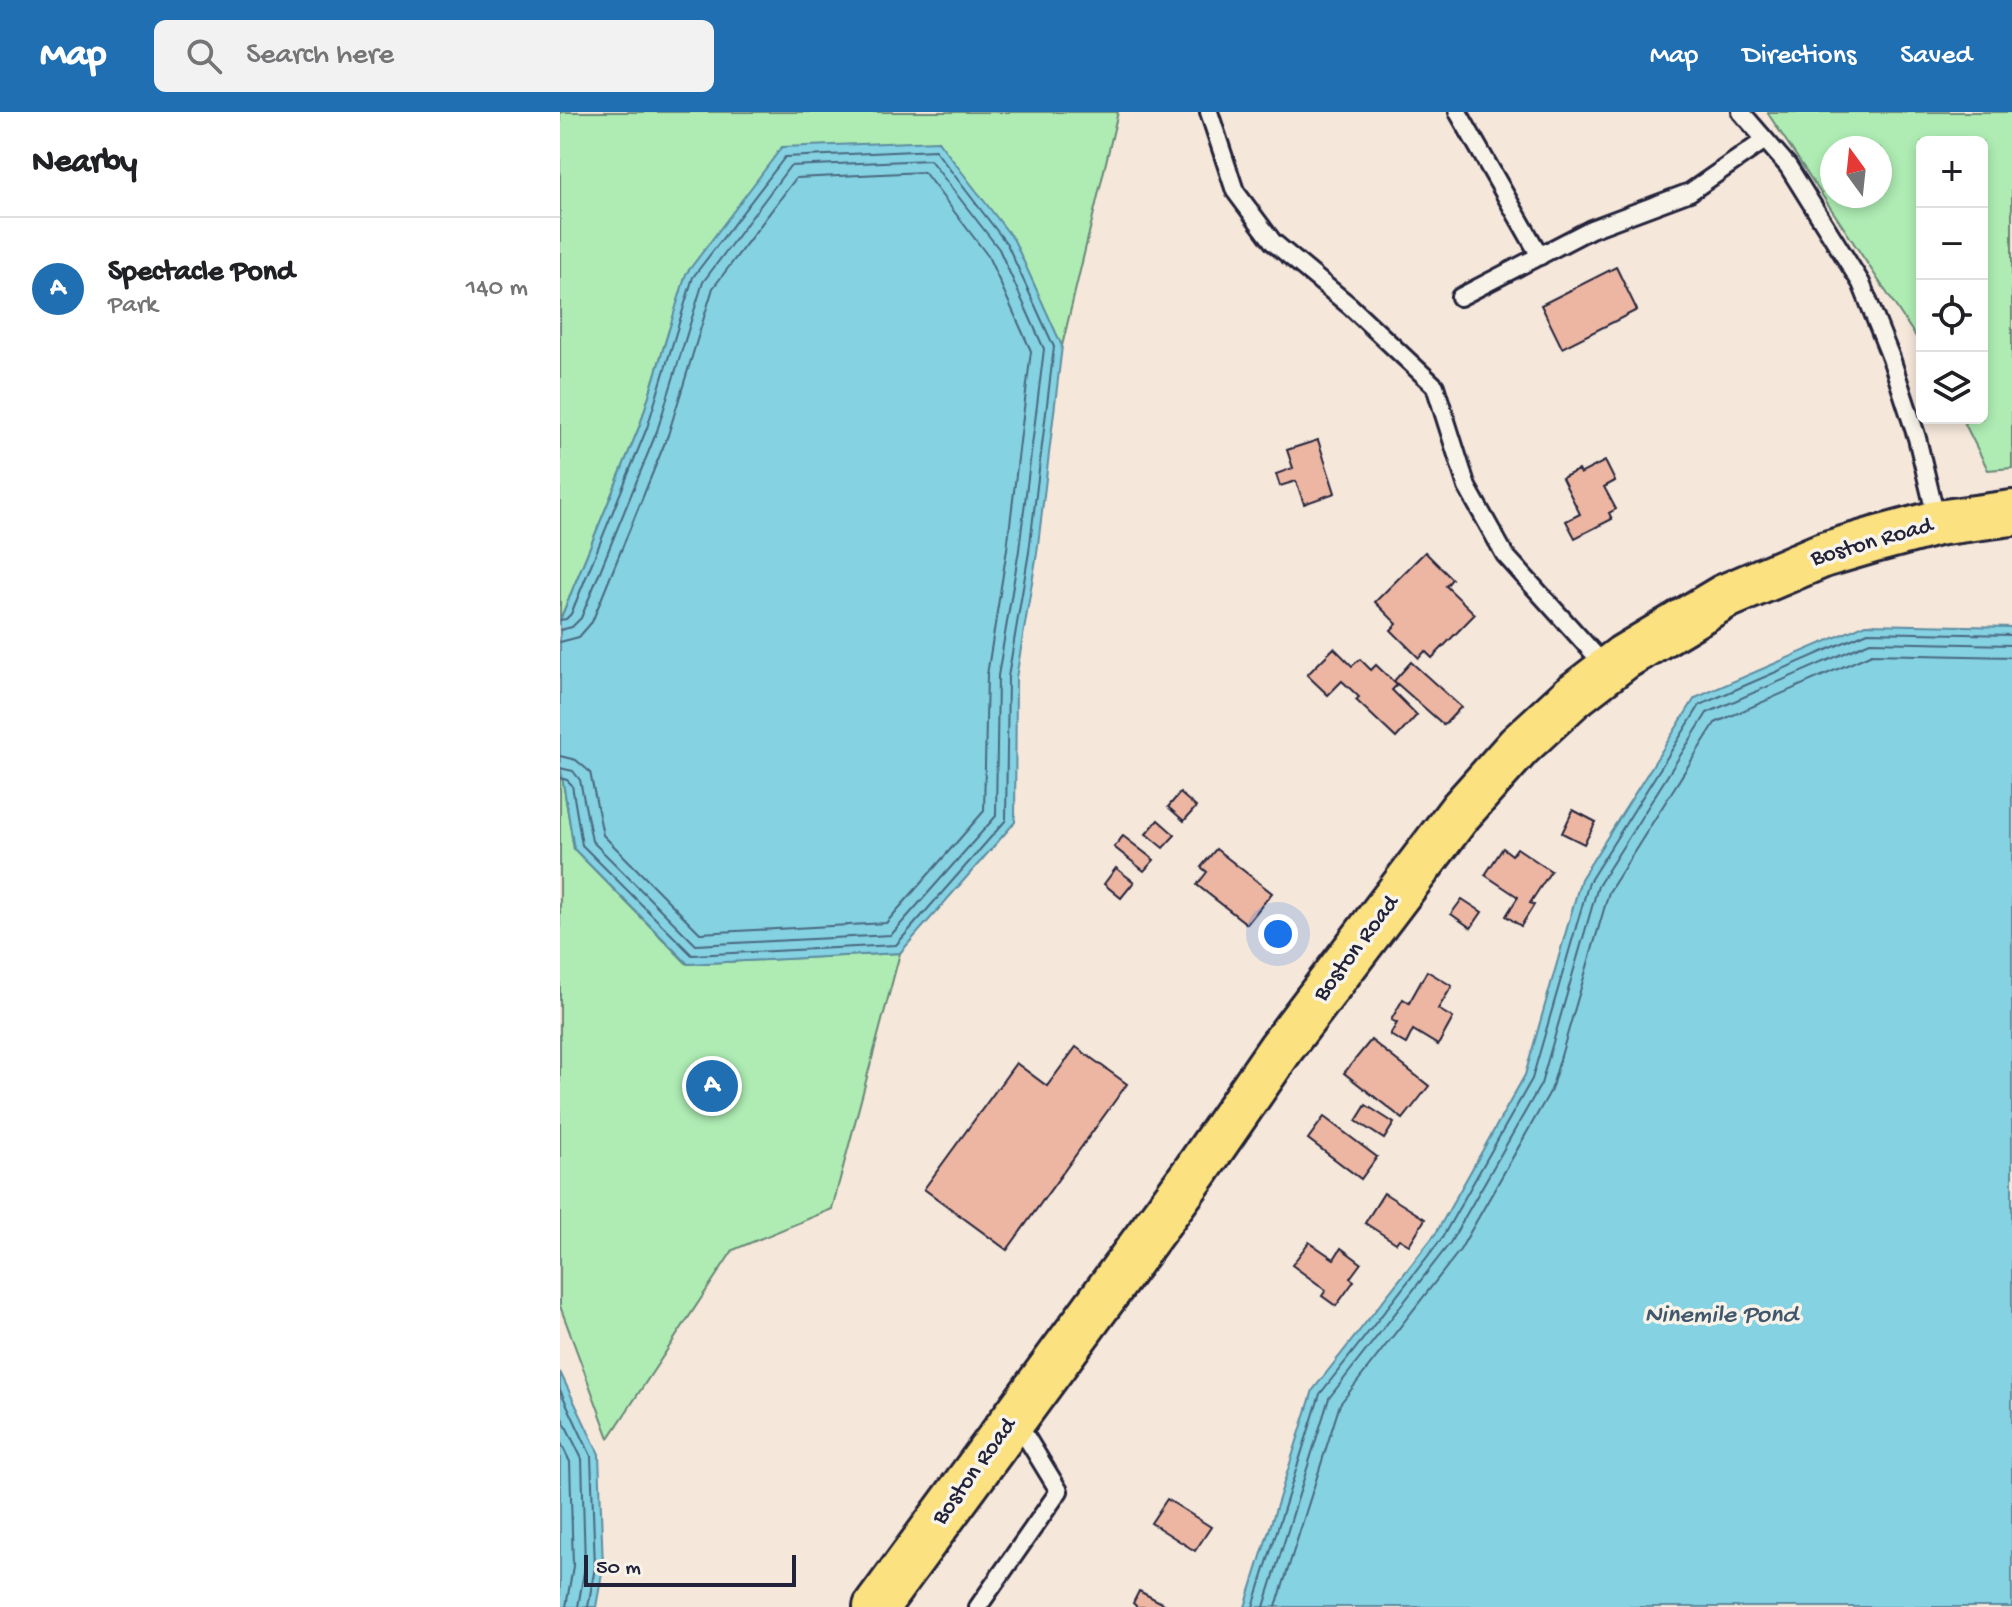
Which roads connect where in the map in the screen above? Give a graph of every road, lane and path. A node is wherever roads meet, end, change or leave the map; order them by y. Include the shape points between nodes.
1 (1209, 112) edge
2 (1458, 112) edge
3 (1741, 112) edge
4 (1765, 140) junction
5 (1540, 256) junction
6 (1460, 297) dead end
7 (2012, 513) edge
8 (1937, 523) junction
9 (1608, 670) junction
10 (1014, 1419) junction
11 (876, 1607) edge
12 (978, 1607) edge

1 - 9 lane via 1235,191 1273,242 1435,386 1467,487 1505,555
2 - 5 lane
3 - 4 lane
4 - 5 lane via 1690,192 1591,229
4 - 8 lane via 1788,166 1861,283 1917,438
5 - 6 lane
7 - 8 main road, Boston Road
8 - 9 main road, Boston Road via 1823,555 1724,597
9 - 10 main road, Boston Road via 1519,746 1461,811 1281,1048
10 - 11 main road, Boston Road
10 - 12 lane via 1059,1491

